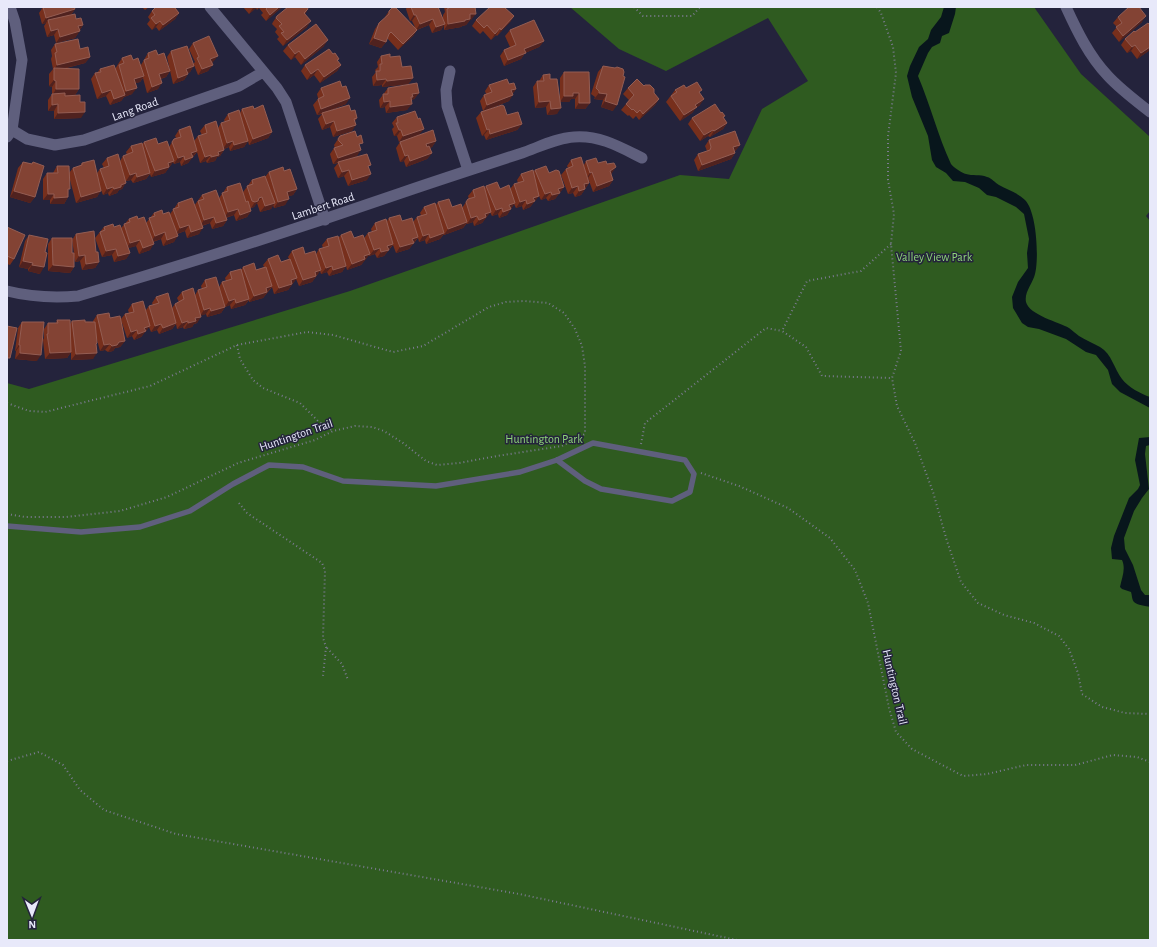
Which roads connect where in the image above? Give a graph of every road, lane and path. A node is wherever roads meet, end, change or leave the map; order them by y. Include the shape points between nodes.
1 (10, 7) edge
2 (210, 7) edge
3 (634, 7) edge
4 (700, 7) edge
5 (877, 7) edge
6 (1066, 7) edge
7 (450, 70) dead end
8 (263, 72) junction
9 (1150, 112) edge
10 (9, 134) edge
11 (642, 158) dead end
12 (468, 170) junction
13 (325, 220) junction
14 (891, 244) junction
15 (7, 291) edge
16 (782, 331) junction
17 (237, 345) junction
18 (892, 378) junction
19 (7, 403) edge
20 (333, 431) junction
21 (640, 452) junction
22 (557, 460) junction
23 (694, 474) junction
24 (239, 503) dead end
25 (7, 514) edge
26 (7, 526) edge
27 (326, 647) junction
28 (323, 676) dead end
29 (348, 680) dead end
30 (1150, 714) edge
31 (7, 761) edge
32 (1150, 762) edge
33 (737, 940) edge

1 - 10 street via 22,60
2 - 8 street
3 - 4 path via 642,16 692,16
5 - 14 path via 893,47 896,73 888,136 888,180 894,214
6 - 9 street via 1096,61 1108,76
7 - 12 street via 446,90 447,106
8 - 10 street, Lang Road via 239,86 84,140 54,146
8 - 13 street via 286,102
11 - 12 street, Lambert Road via 609,141 593,137 574,137
12 - 13 street, Lambert Road
13 - 15 street, Lambert Road via 78,296 56,298
14 - 16 path via 861,271 807,282
14 - 18 path via 901,351
16 - 18 path via 806,347 822,376
16 - 21 path via 766,328 644,423
17 - 19 path via 150,386 45,412 29,411
17 - 20 path via 240,359 253,380 263,388 300,403 318,421
17 - 20 path, Huntington Trail via 307,332 333,335 393,352 423,346 489,307 506,302 524,301 548,303 564,313 582,346 585,366 585,434 562,446 437,465 426,461 384,431 372,427 355,426
18 - 30 path via 897,406 915,443 933,492 961,582 978,603 1004,615 1034,623 1059,636 1069,649 1082,694 1102,707 1125,713
20 - 25 path, Huntington Trail via 315,440 238,464 167,497 120,511 66,517 25,517
21 - 22 lane via 593,443
21 - 23 lane via 685,460
22 - 23 lane via 585,481 601,489 672,501 690,492
22 - 26 lane via 520,472 436,486 343,481 303,466 269,465 190,510 140,527 81,532
23 - 32 path, Huntington Trail via 704,473 788,508 834,543 855,570 868,603 896,732 912,749 963,776 1026,765 1075,765 1113,755 1137,757
24 - 27 path via 247,513 322,563 325,570 323,638
27 - 28 path
27 - 29 path via 342,664
31 - 33 path via 39,752 63,765 80,790 104,810 176,834 519,894

